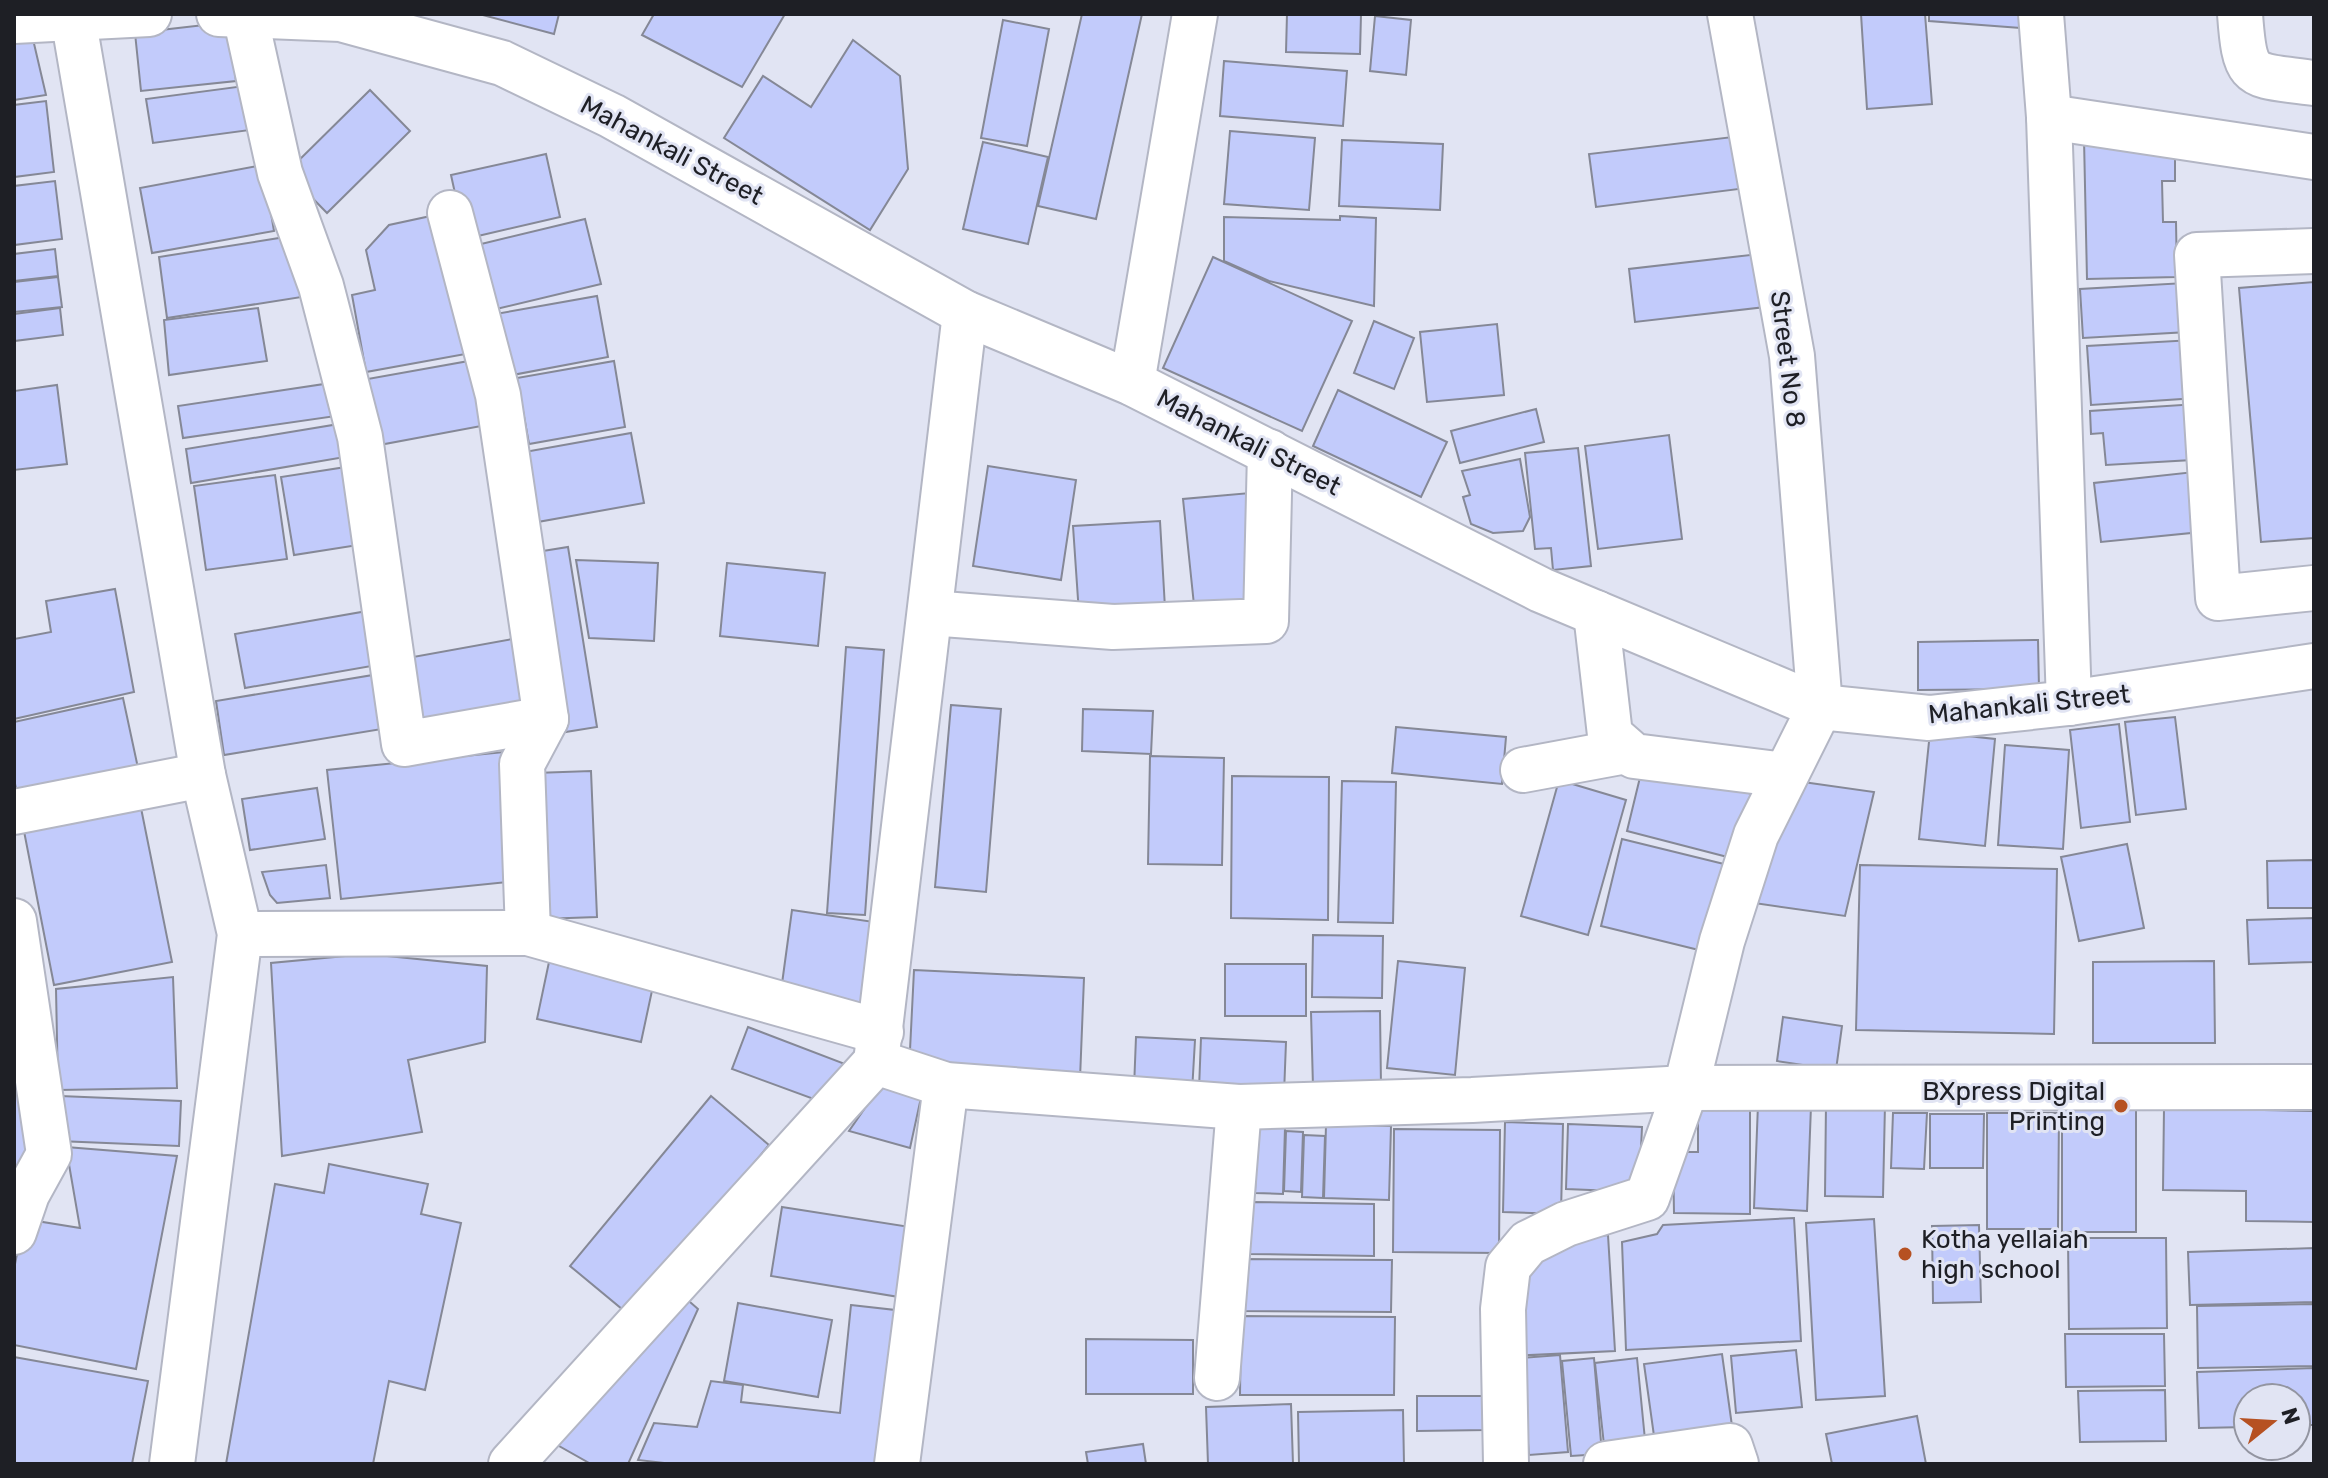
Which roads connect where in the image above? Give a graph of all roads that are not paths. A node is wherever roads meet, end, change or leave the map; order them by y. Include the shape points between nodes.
1 (149, 14) edge
2 (219, 14) edge
3 (1195, 14) edge
4 (1730, 14) edge
5 (2041, 14) edge
6 (2240, 14) edge
7 (245, 15) edge
8 (40, 18) edge
9 (2314, 83) edge
10 (2049, 117) junction
11 (2314, 157) edge
12 (450, 213) dead end
13 (2314, 251) edge
14 (965, 313) junction
15 (1132, 383) junction
16 (1270, 452) junction
17 (2314, 588) edge
18 (930, 613) junction
19 (1596, 613) junction
20 (2314, 666) edge
21 (2069, 703) junction
22 (1820, 707) junction
23 (546, 719) junction
24 (1626, 751) junction
25 (1523, 770) dead end
26 (203, 775) junction
27 (1785, 775) junction
28 (14, 812) edge
29 (14, 921) edge
30 (528, 933) junction
31 (240, 934) junction
32 (878, 1047) junction
33 (946, 1085) junction
34 (2314, 1087) edge
35 (1686, 1088) junction
36 (1239, 1107) junction
37 (18, 1206) edge
38 (1217, 1378) dead end
39 (172, 1464) edge
40 (511, 1464) edge
41 (897, 1464) edge
42 (1506, 1464) edge
43 (1606, 1464) edge
44 (1736, 1464) edge

1 - 8 street
2 - 7 street, Mahankali Street
3 - 15 street
4 - 22 street, Street No 8 via 1792,356
5 - 10 street
6 - 9 street via 2247,65 2259,76
7 - 14 street, Mahankali Street via 341,19 502,63 612,116
7 - 23 street via 280,173 321,286 360,437 404,744
8 - 26 street
10 - 11 street
10 - 21 street
12 - 23 street via 498,395
13 - 17 street via 2197,255 2218,598
14 - 15 street, Mahankali Street
14 - 18 street
15 - 16 street, Mahankali Street
16 - 18 street via 1266,621 1113,627
16 - 19 street, Mahankali Street
18 - 32 street
19 - 22 street, Mahankali Street
19 - 24 street via 1610,735
20 - 21 street, Mahankali Street
21 - 22 street, Mahankali Street via 1929,718
22 - 27 street
23 - 30 street via 522,764
24 - 25 street
24 - 27 street
26 - 28 street
26 - 31 street
27 - 35 street via 1756,835 1722,941
29 - 37 street via 49,1154
30 - 31 street
30 - 32 street
31 - 39 street
32 - 33 street
32 - 40 street
33 - 36 street
33 - 41 street
34 - 35 street
35 - 36 street
35 - 42 street via 1647,1198 1566,1224 1528,1243 1508,1267 1503,1309
36 - 38 street
43 - 44 street via 1730,1446

